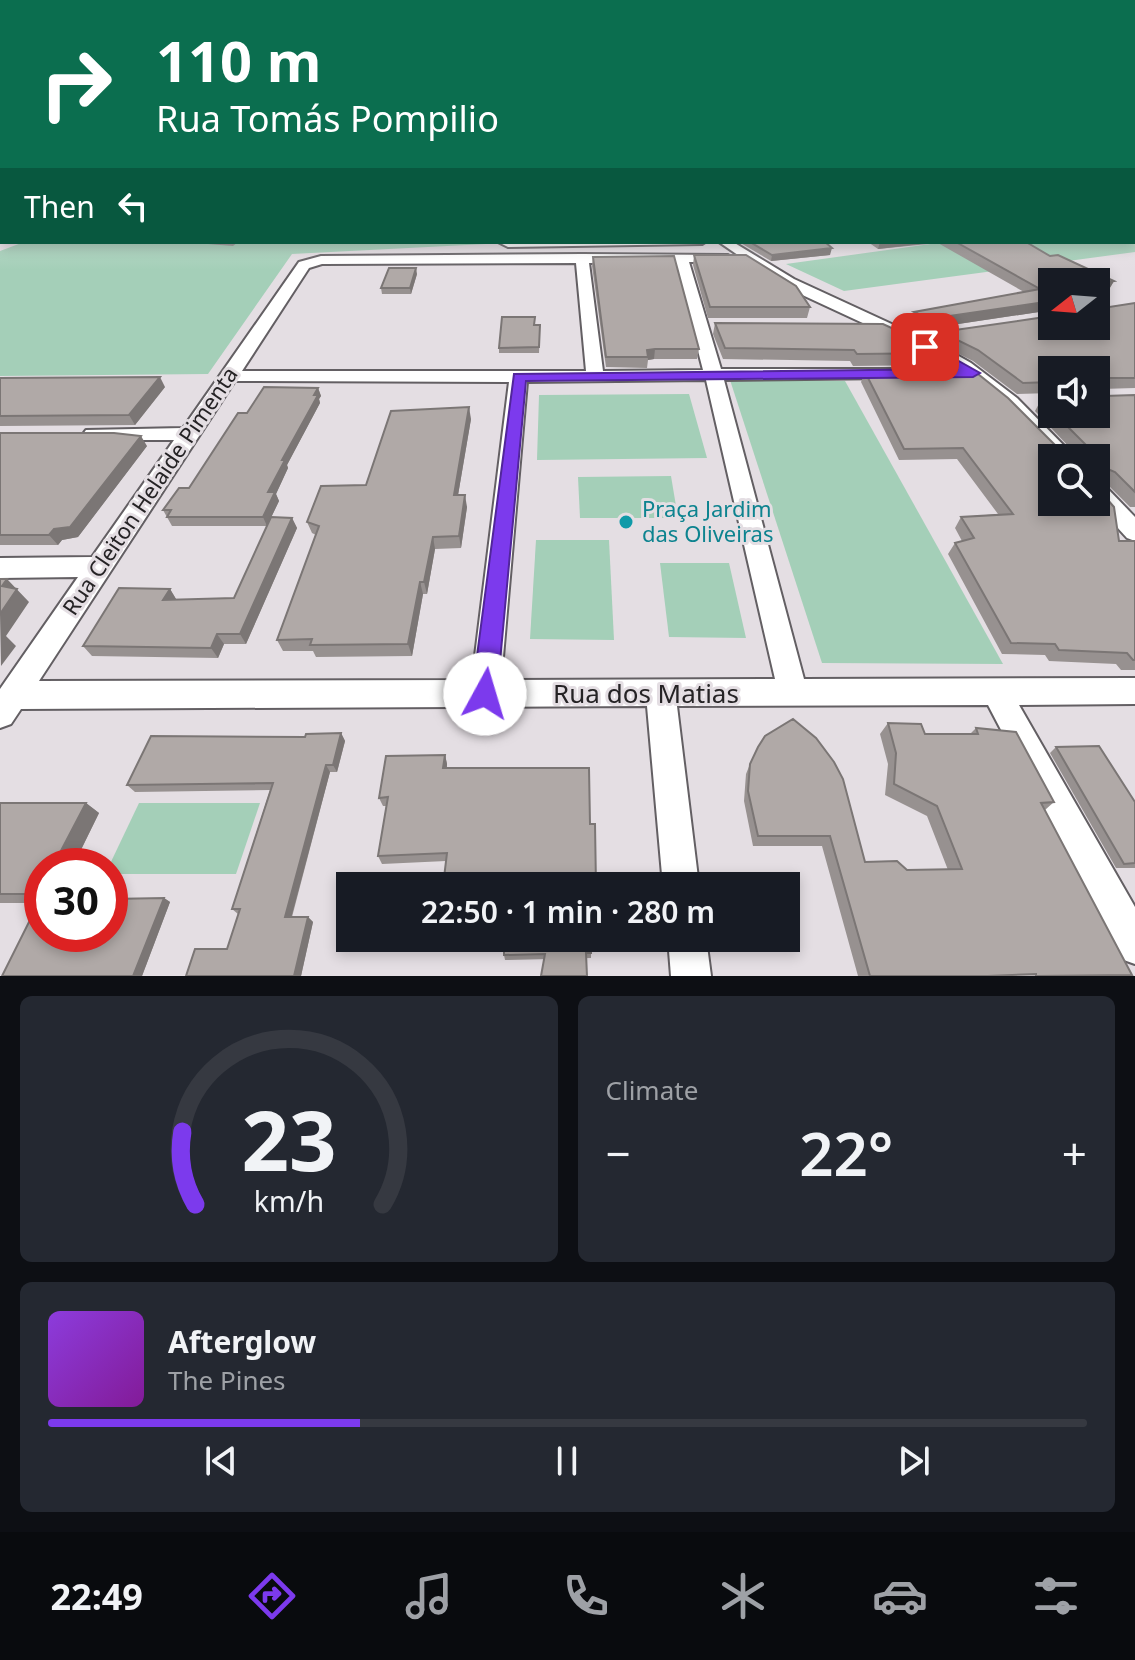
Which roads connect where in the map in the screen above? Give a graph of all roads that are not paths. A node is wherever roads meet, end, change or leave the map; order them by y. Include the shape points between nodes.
1 (506, 244) edge
2 (574, 244) edge
3 (728, 244) edge
4 (582, 258) junction
5 (746, 258) junction
6 (682, 262) dead end
7 (936, 335) dead end
8 (907, 339) junction
9 (912, 373) edge
10 (942, 373) edge
11 (973, 373) junction
12 (713, 374) junction
13 (227, 376) junction
14 (595, 376) junction
15 (519, 384) junction
16 (1038, 402) edge
17 (1015, 403) junction
18 (78, 434) edge
19 (188, 434) junction
20 (1053, 444) edge
21 (1110, 505) edge
22 (1135, 532) edge
23 (98, 567) junction
24 (0, 568) edge
25 (995, 690) junction
26 (1135, 691) edge
27 (793, 693) junction
28 (485, 694) junction
29 (661, 695) junction
30 (7, 704) edge
31 (680, 872) edge
32 (1135, 945) edge
33 (688, 952) edge
34 (691, 976) edge

1 - 2 lane
3 - 5 street
4 - 5 street
4 - 13 street, Rua Cleiton Helaide Pimenta via 321,260 301,268
4 - 14 street
5 - 8 street
6 - 12 street via 707,326
7 - 8 street
8 - 11 street
9 - 12 street
10 - 11 street
11 - 17 street
12 - 14 street
12 - 27 street
13 - 15 street
13 - 19 street, Rua Cleiton Helaide Pimenta
14 - 15 street
15 - 28 street
16 - 17 street
17 - 20 street
18 - 19 street
19 - 23 street, Rua Cleiton Helaide Pimenta
21 - 22 street
23 - 24 street
23 - 30 street, Rua Cleiton Helaide Pimenta
25 - 26 street, Rua dos Matias
25 - 27 street, Rua dos Matias
25 - 32 street
27 - 29 street, Rua dos Matias
28 - 29 street, Rua dos Matias
28 - 30 street, Rua dos Matias
29 - 31 street
33 - 34 street

